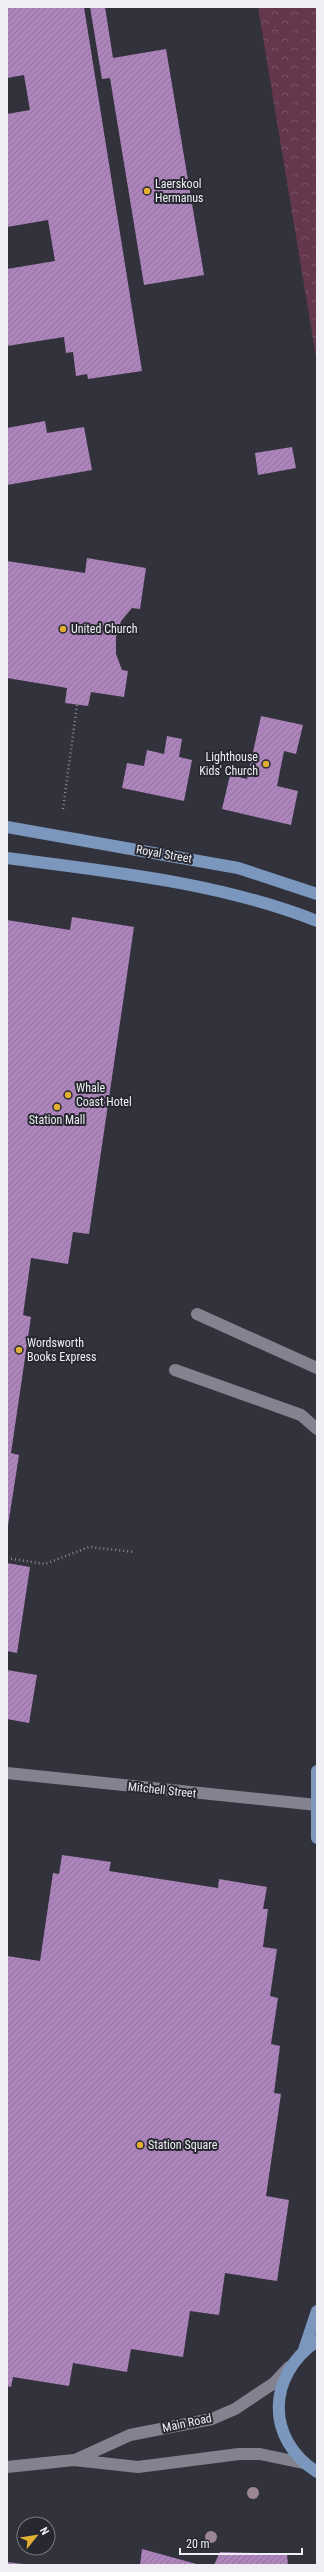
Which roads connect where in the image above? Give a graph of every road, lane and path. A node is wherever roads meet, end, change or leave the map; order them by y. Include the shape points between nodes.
1 (76, 704) dead end
2 (7, 827) edge
3 (59, 836) junction
4 (7, 858) edge
5 (317, 894) edge
6 (317, 921) edge
7 (197, 1314) dead end
8 (317, 1368) edge
9 (175, 1370) dead end
10 (317, 1429) edge
11 (135, 1552) dead end
12 (7, 1558) edge
13 (317, 1771) edge
14 (7, 1773) edge
15 (316, 1805) edge
16 (317, 1838) edge
17 (317, 2311) edge
18 (317, 2341) edge
19 (304, 2350) junction
20 (289, 2367) junction
21 (74, 2460) junction
22 (303, 2463) junction
23 (7, 2467) edge
24 (317, 2472) edge

1 - 3 path
2 - 3 main road, Royal Street
3 - 5 main road, Royal Street via 238,868
4 - 6 main road, Royal Street via 168,880 236,894
7 - 8 main road
9 - 10 main road via 301,1415
11 - 12 path via 89,1547 45,1564
13 - 15 main road
14 - 15 main road, Mitchell Street
15 - 16 main road
17 - 19 main road
18 - 19 main road, Main Road
19 - 20 main road, Main Road
20 - 21 main road, Main Road via 274,2383 235,2409 212,2419 130,2435
20 - 22 main road, Main Road via 280,2389 278,2416 286,2442
21 - 22 main road, Main Road via 138,2467 239,2454 260,2454
21 - 23 main road, Main Road
22 - 24 main road, Main Road

